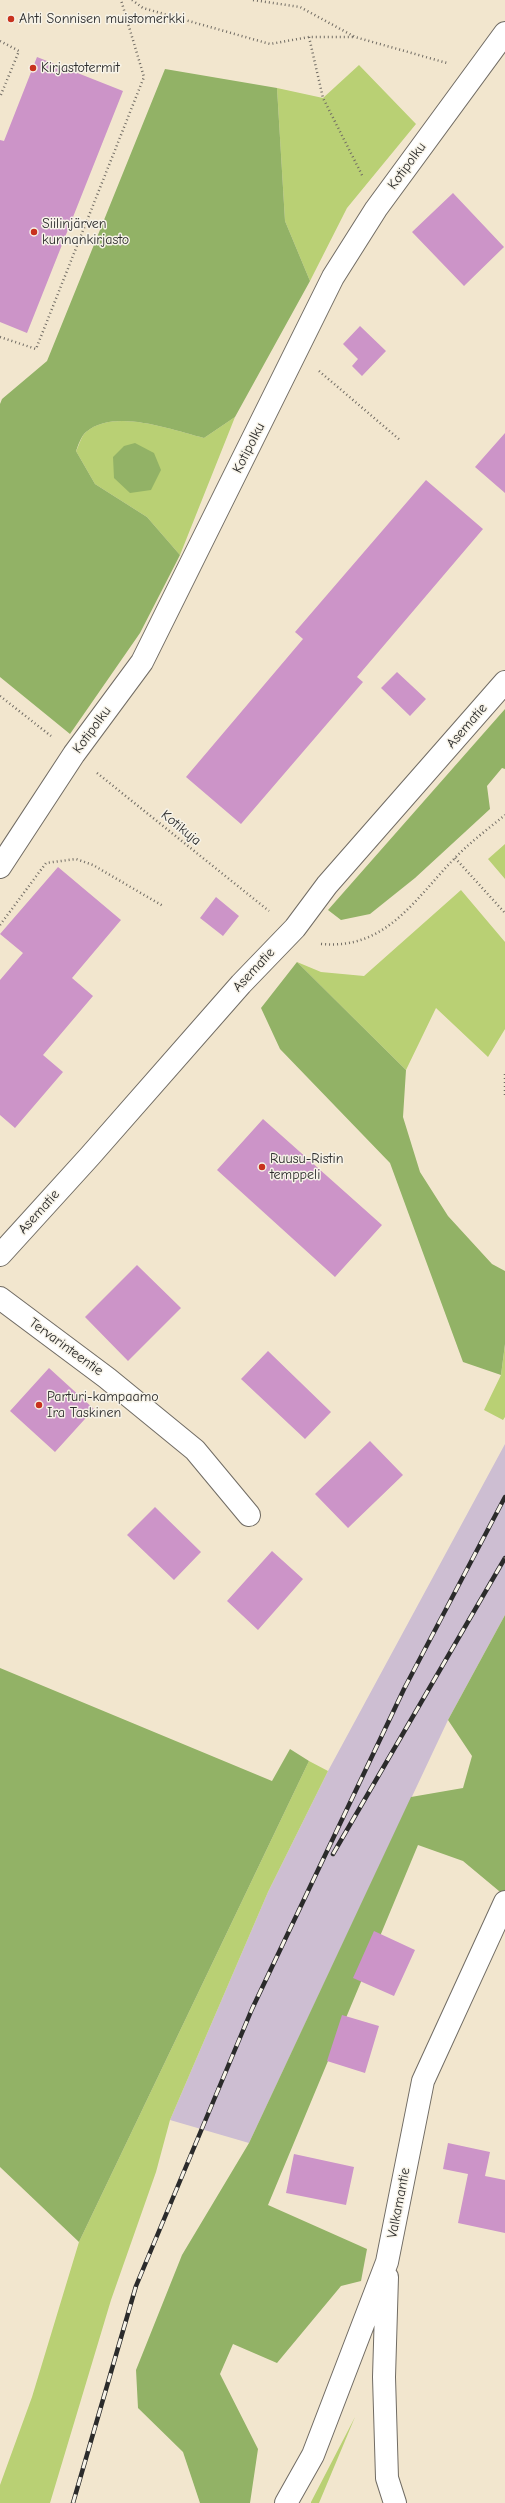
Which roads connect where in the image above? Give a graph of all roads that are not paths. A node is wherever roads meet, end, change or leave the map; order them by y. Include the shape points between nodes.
1 (505, 33) edge
2 (505, 682) edge
3 (0, 867) edge
4 (0, 1255) edge
5 (0, 1298) edge
6 (249, 1515) dead end
7 (505, 1902) edge
8 (387, 2262) junction
9 (286, 2503) edge
10 (395, 2503) edge

1 - 3 street, Kotipolku via 376,209 333,277 142,662 74,754
2 - 4 street, Asematie via 327,885 295,928 241,984
5 - 6 street, Tervarinteentie via 107,1378 195,1450
7 - 8 street, Valkamantie via 423,2082
8 - 9 street, Valkamantie via 313,2455
8 - 10 street via 384,2377 387,2478

